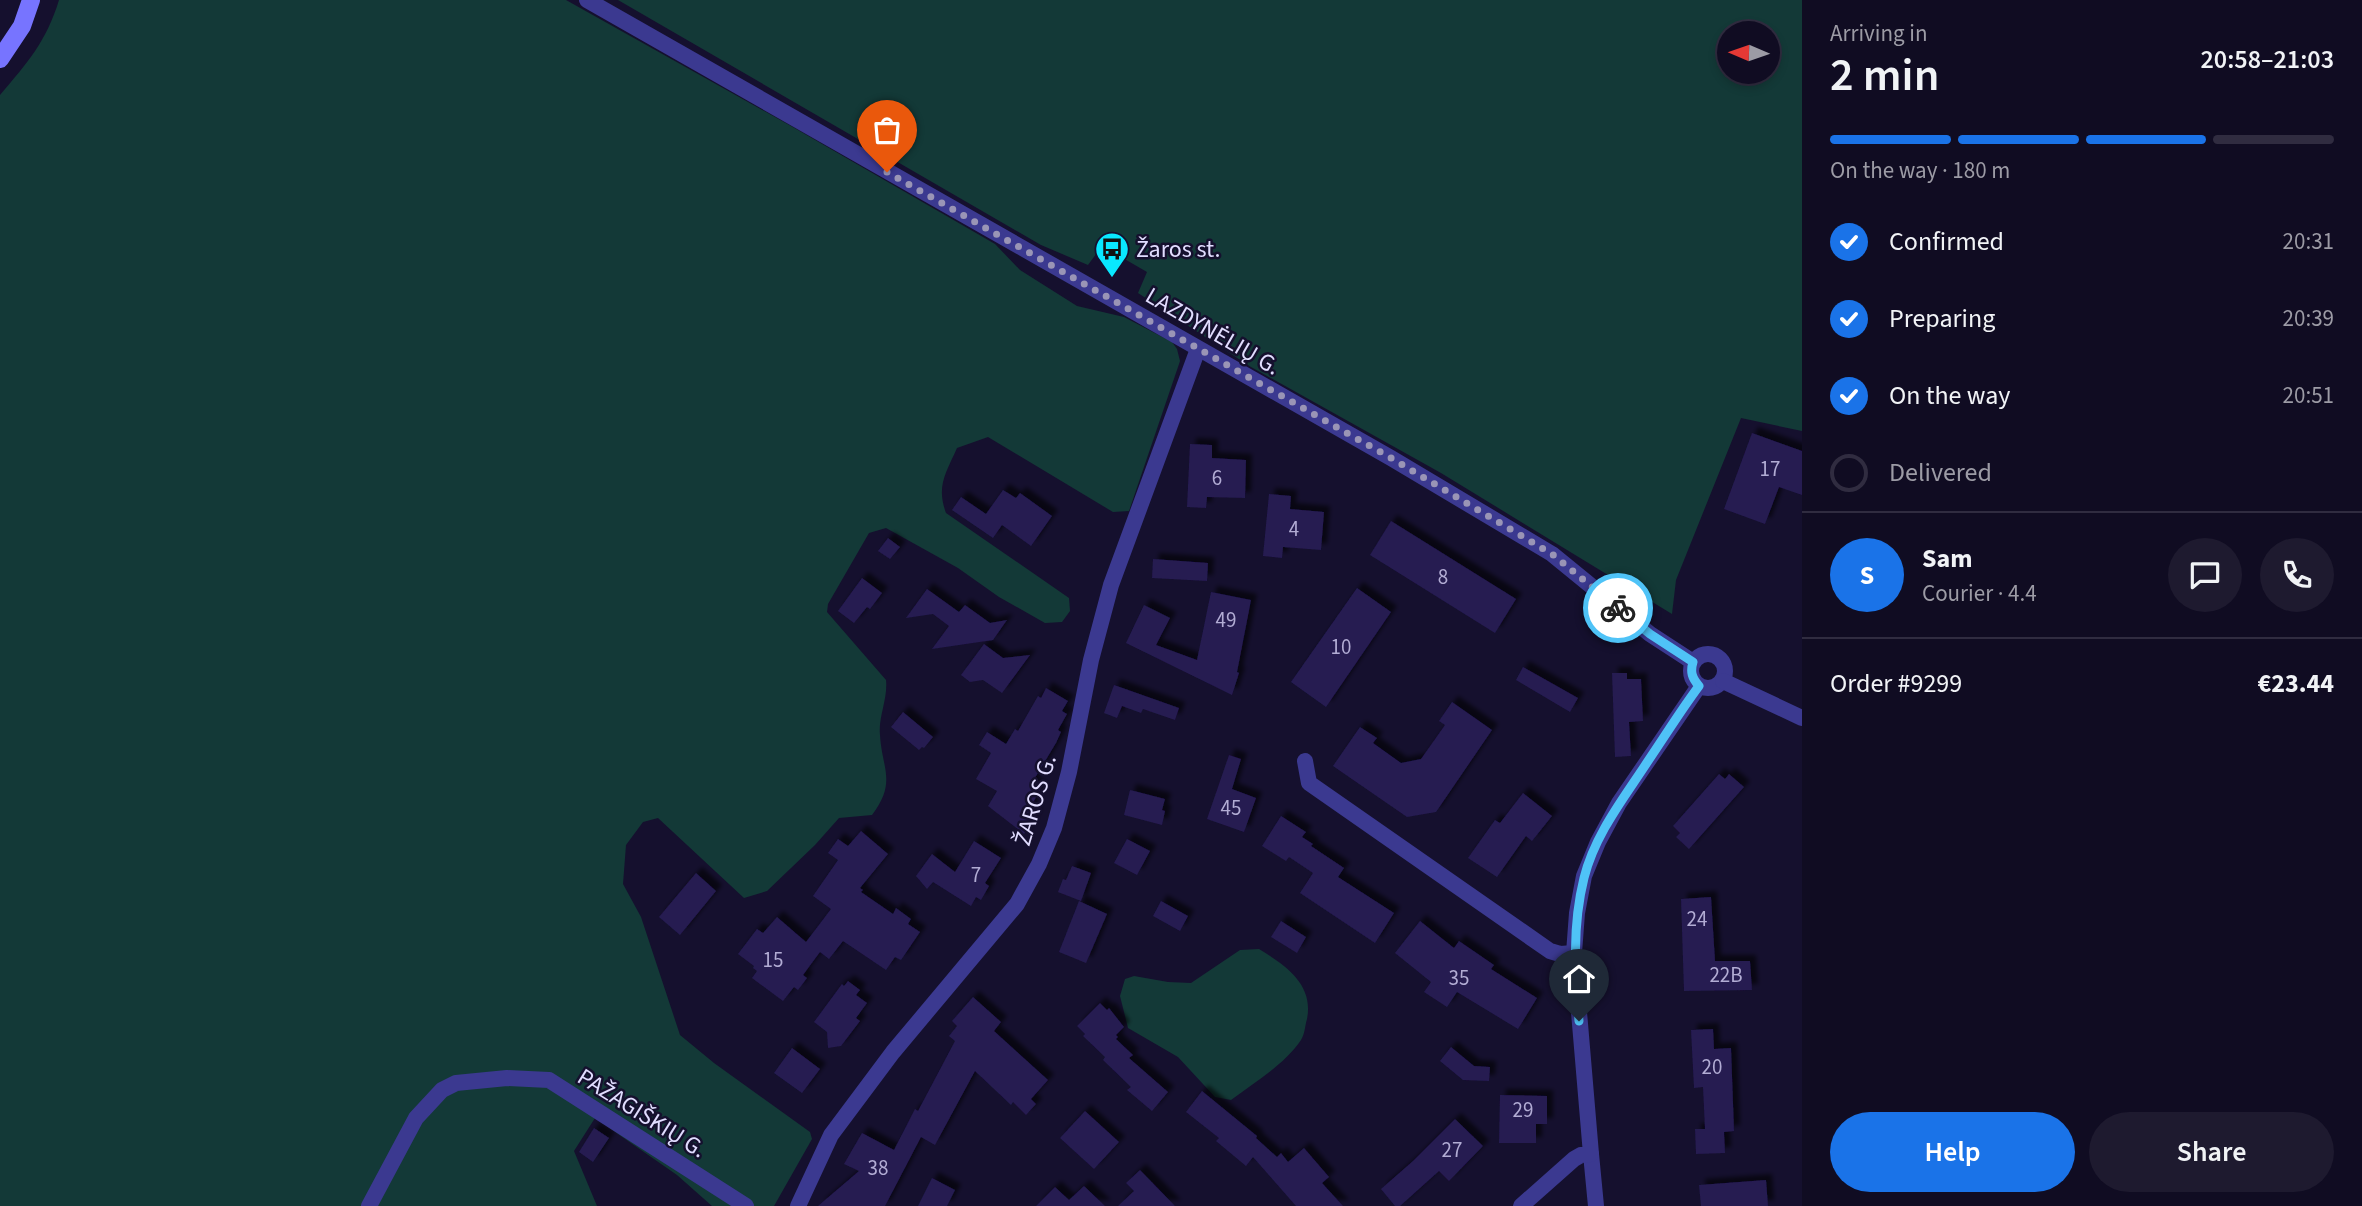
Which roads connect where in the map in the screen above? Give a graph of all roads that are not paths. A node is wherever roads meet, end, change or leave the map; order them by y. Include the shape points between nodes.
1 (31, 0) edge
2 (587, 0) edge
3 (0, 60) edge
4 (1198, 349) junction
5 (1693, 662) junction
6 (1723, 681) junction
7 (1699, 686) junction
8 (1802, 718) edge
9 (1305, 761) dead end
10 (1574, 954) junction
11 (1591, 1154) junction
12 (369, 1206) edge
13 (746, 1206) edge
14 (798, 1206) edge
15 (1521, 1206) edge
16 (1595, 1206) edge

1 - 3 street via 22,26
2 - 4 street, LAZDYNĖLIŲ G.
4 - 5 street, LAZDYNĖLIŲ G. via 1552,554 1650,634
4 - 14 street, ŽAROS G. via 1111,585 1069,772 1039,864 1017,904 892,1052 831,1135
5 - 6 street via 1707,653 1715,655 1725,666
5 - 7 street via 1691,671
6 - 7 street via 1716,687
6 - 8 street
7 - 10 street via 1619,803 1598,842 1584,876
9 - 10 street via 1309,783 1550,951
10 - 11 street
11 - 15 street via 1574,1159
11 - 16 street
12 - 13 street, PAŽAGIŠKIŲ G. via 416,1118 442,1090 456,1083 507,1078 549,1080

